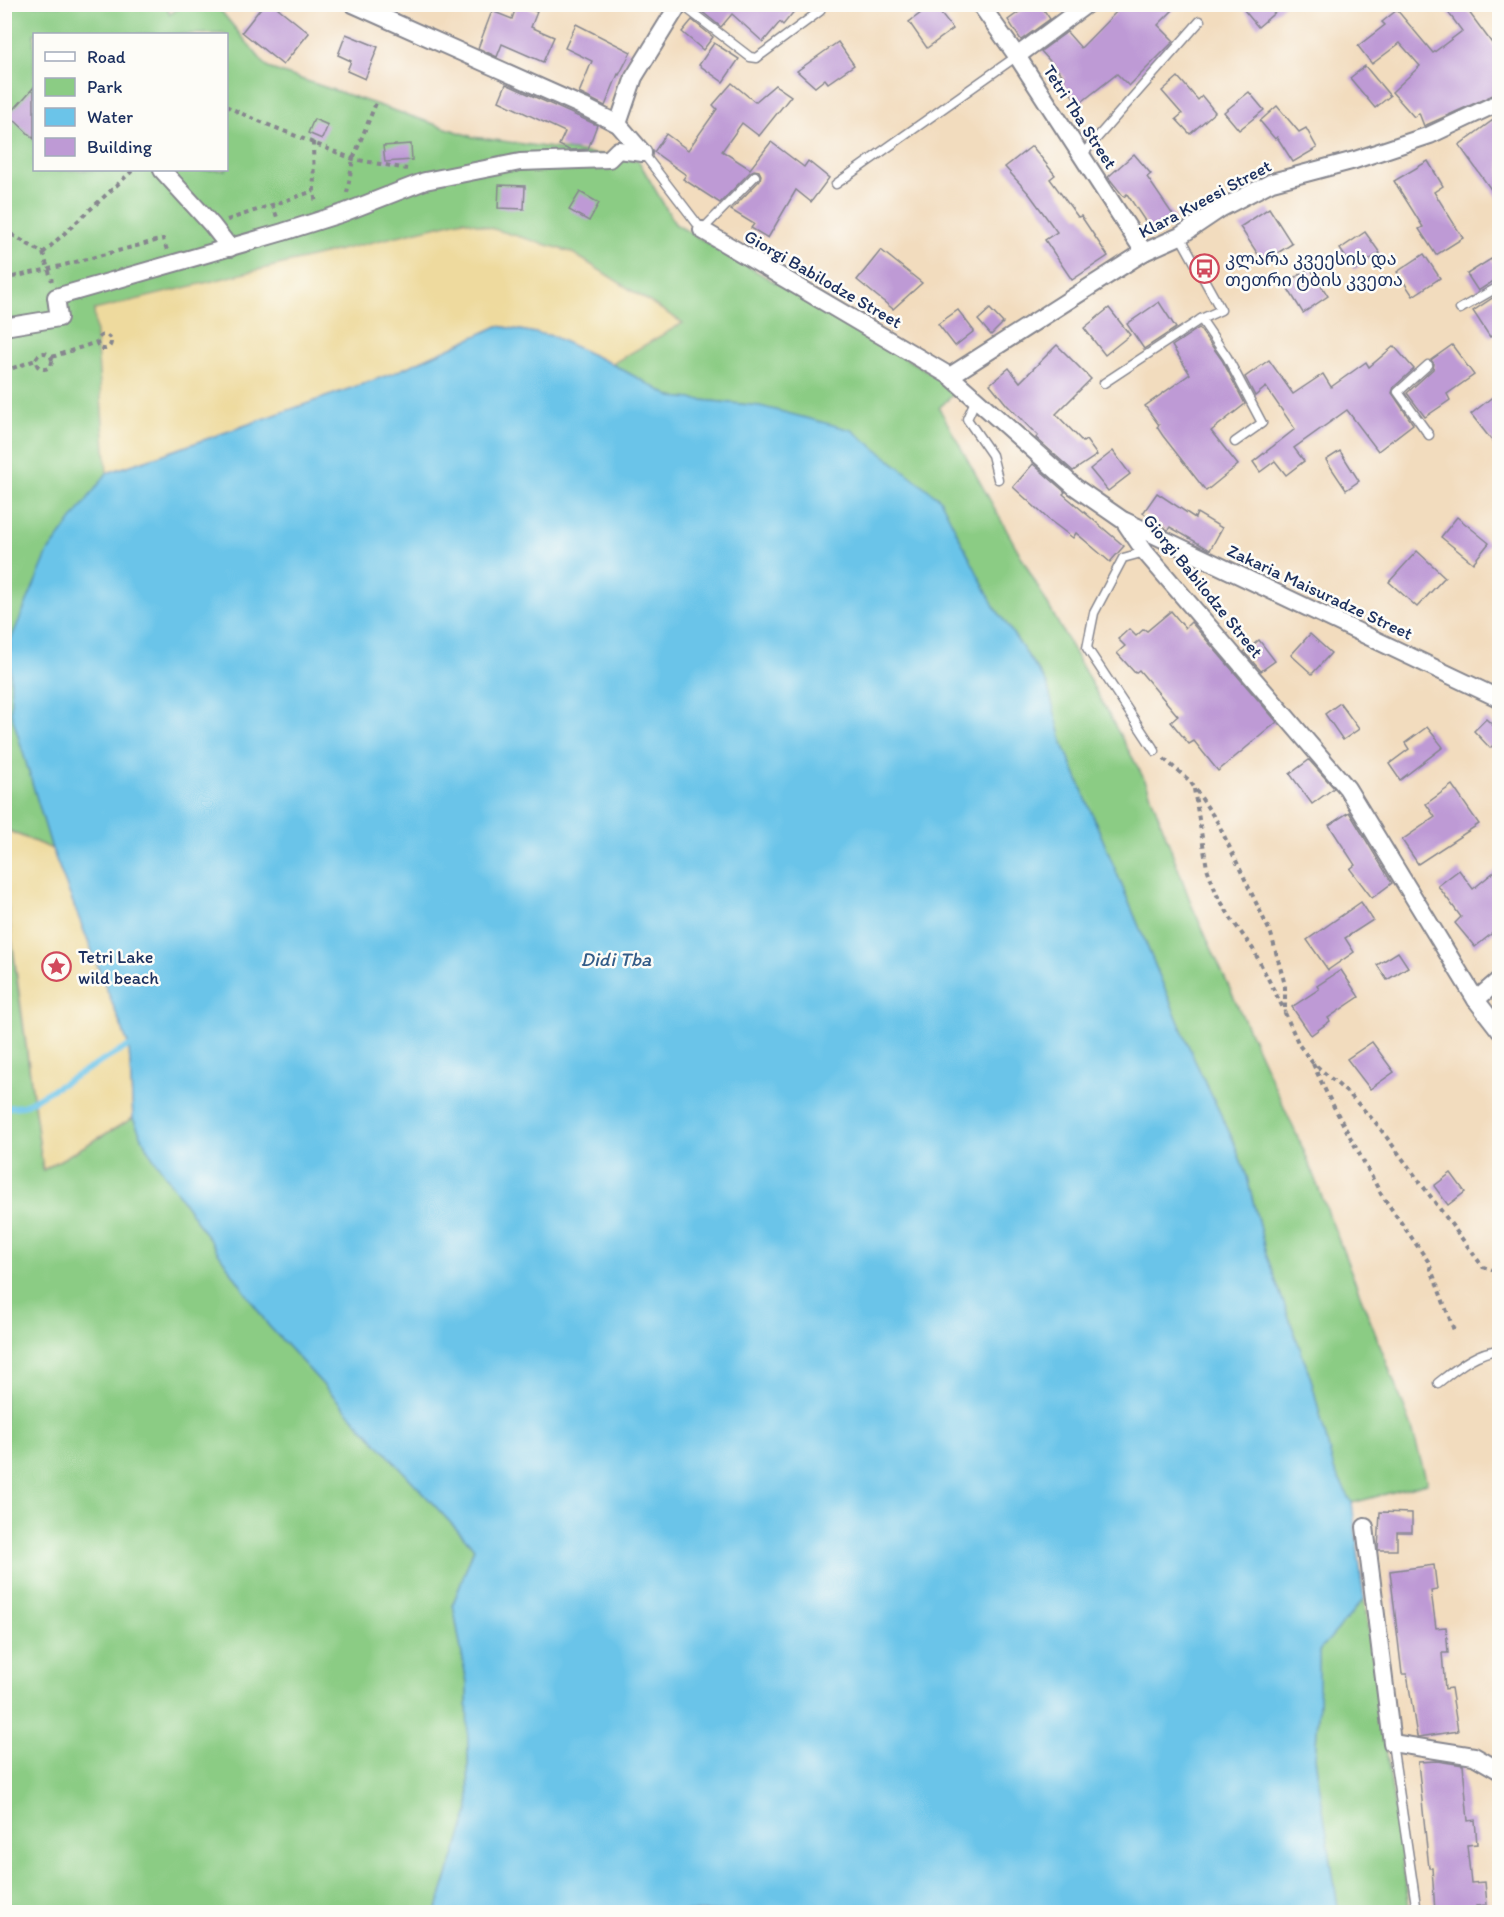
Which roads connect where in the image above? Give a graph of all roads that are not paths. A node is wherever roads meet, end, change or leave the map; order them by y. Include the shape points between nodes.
1 (353, 4) edge
2 (680, 4) edge
3 (980, 4) edge
4 (1087, 4) edge
5 (820, 11) dead end
6 (1200, 21) dead end
7 (1017, 56) junction
8 (1500, 102) edge
9 (618, 124) junction
10 (643, 153) junction
11 (1081, 156) junction
12 (163, 171) edge
13 (755, 176) dead end
14 (836, 184) dead end
15 (702, 230) junction
16 (1180, 236) junction
17 (230, 248) junction
18 (1144, 252) junction
19 (1500, 286) edge
20 (1460, 309) dead end
21 (1201, 320) junction
22 (4, 327) edge
23 (1428, 365) dead end
24 (950, 376) junction
25 (1104, 383) dead end
26 (976, 399) junction
27 (1429, 435) dead end
28 (1236, 442) dead end
29 (998, 479) dead end
30 (1124, 521) junction
31 (1145, 552) junction
32 (1500, 699) edge
33 (1155, 751) road end
34 (1500, 979) edge
35 (1476, 1000) junction
36 (1500, 1031) edge
37 (1500, 1350) edge
38 (1438, 1383) dead end
39 (1365, 1527) dead end
40 (1392, 1743) junction
41 (1500, 1771) edge
42 (1417, 1912) edge

1 - 9 street
2 - 5 lane via 750,57 757,58
2 - 9 street via 634,77
3 - 7 street, Tetri Tba Street
4 - 7 street
6 - 11 lane
7 - 11 street, Tetri Tba Street
7 - 14 lane
8 - 16 street, Klara Kveesi Street via 1430,135 1272,182 1220,209
9 - 10 street, Giorgi Babilodze Street
10 - 15 lane, Giorgi Babilodze Street
10 - 17 street via 618,150 609,159 520,162 425,181 344,213
11 - 18 street, Tetri Tba Street
12 - 17 street
13 - 15 lane
15 - 24 street, Giorgi Babilodze Street
16 - 18 street, Klara Kveesi Street
16 - 21 lane via 1221,310
17 - 22 street via 56,297 59,318
18 - 24 street, Klara Kveesi Street
19 - 20 lane
21 - 25 lane
21 - 28 lane via 1227,357 1262,423
23 - 27 lane via 1398,392
24 - 26 street, Giorgi Babilodze Street
26 - 29 lane via 967,419 992,456
26 - 30 street, Giorgi Babilodze Street via 1075,487
30 - 31 street, Giorgi Babilodze Street
30 - 32 street, Zakaria Maisuradze Street
31 - 33 lane via 1123,558 1094,613 1088,648
31 - 35 street, Giorgi Babilodze Street via 1347,788
34 - 35 street
35 - 36 street, Giorgi Babilodze Street
37 - 38 lane via 1460,1366
39 - 40 street
40 - 41 street via 1474,1756
40 - 42 lane

